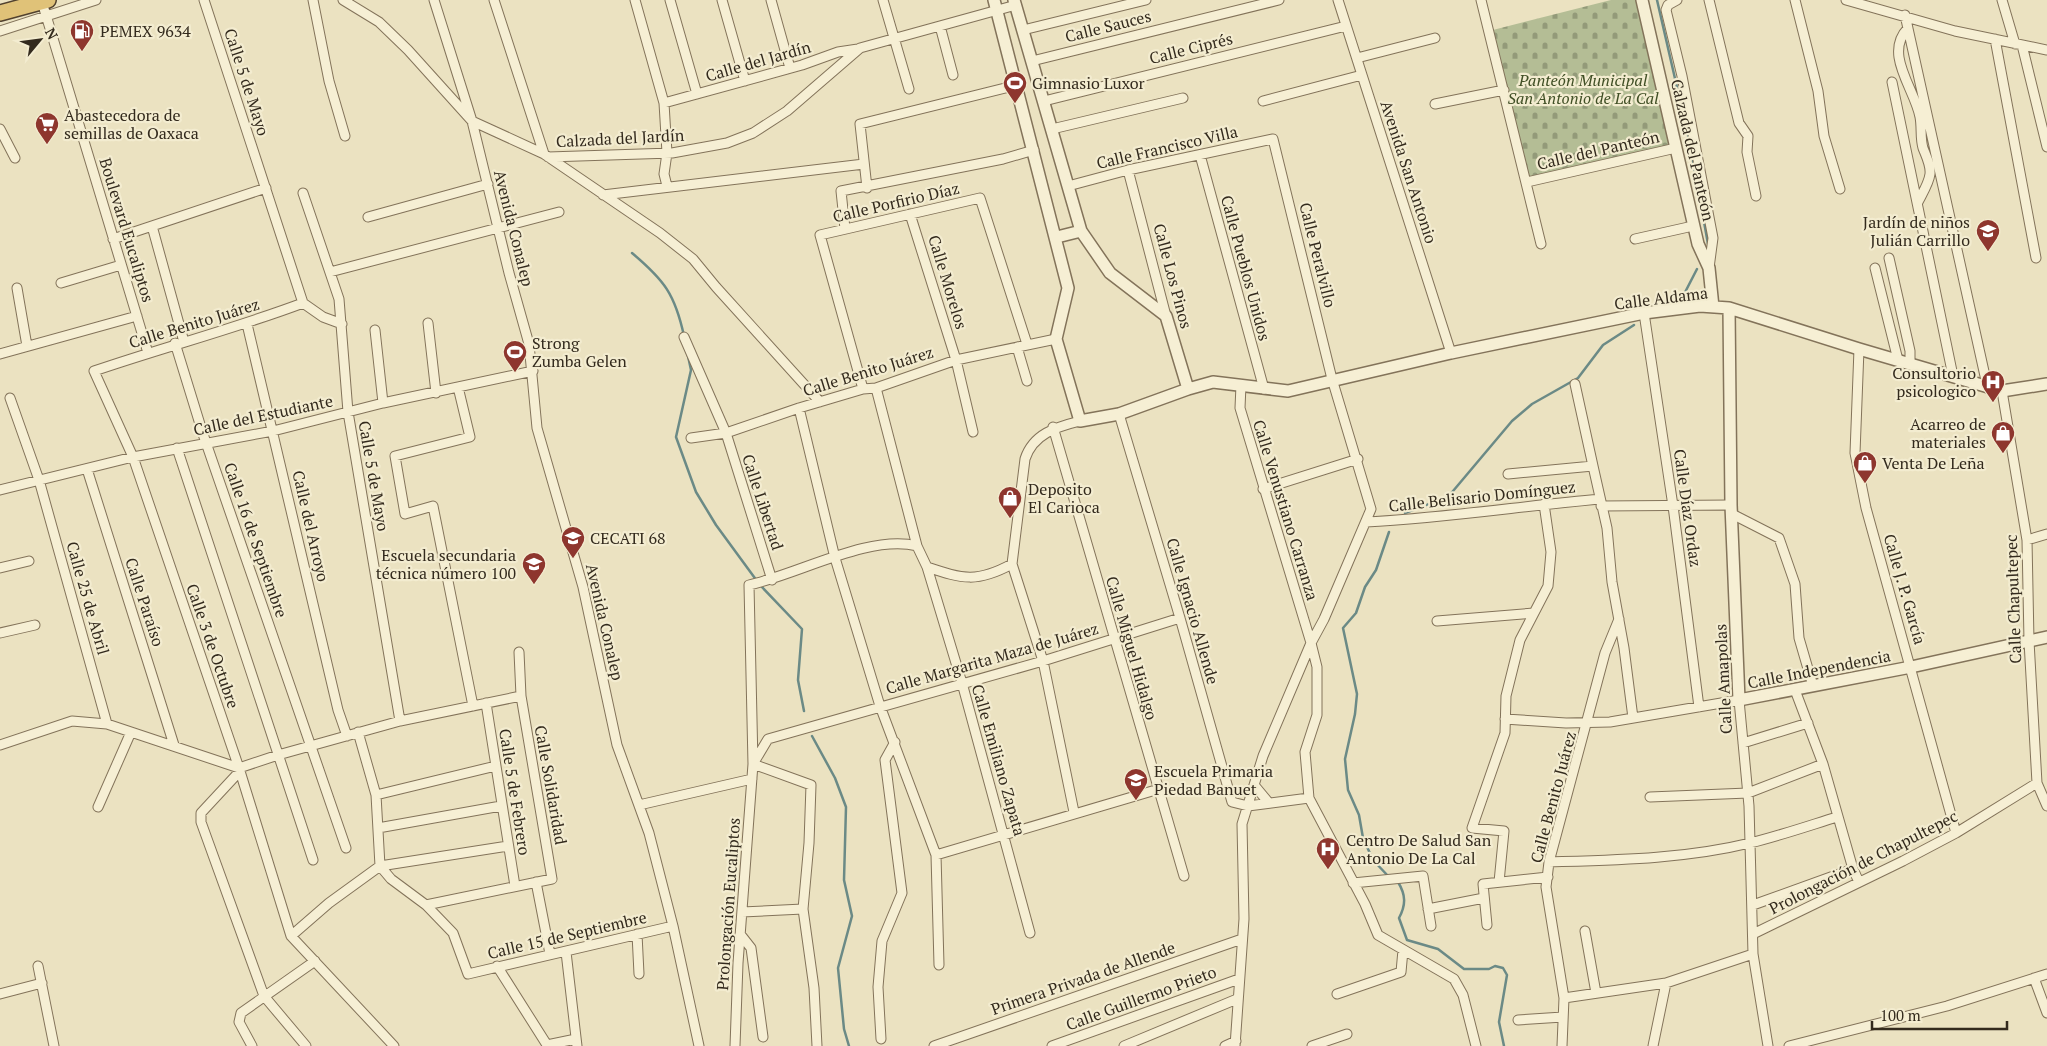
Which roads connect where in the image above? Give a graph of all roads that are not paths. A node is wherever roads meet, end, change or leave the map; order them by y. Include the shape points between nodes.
1 (96, 0) edge
2 (204, 0) edge
3 (313, 0) edge
4 (343, 0) edge
5 (434, 0) edge
6 (494, 0) edge
7 (635, 0) edge
8 (670, 0) edge
9 (722, 0) edge
10 (771, 0) edge
11 (884, 0) edge
12 (1146, 0) edge
13 (1279, 0) edge
14 (1338, 0) edge
15 (1481, 0) edge
16 (1642, 0) edge
17 (1677, 0) edge
18 (1709, 0) edge
19 (1795, 0) edge
20 (1846, 0) edge
21 (2002, 0) edge
22 (1015, 3) edge
23 (996, 5) edge
24 (46, 6) edge
25 (0, 13) edge
26 (1905, 15) junction
27 (940, 26) junction
28 (1346, 26) junction
29 (1908, 28) junction
30 (1023, 30) junction
31 (0, 31) edge
32 (1435, 38) dead end
33 (895, 39) junction
34 (1995, 40) junction
35 (2018, 45) junction
36 (860, 48) junction
37 (2047, 50) edge
38 (1356, 58) junction
39 (1032, 61) junction
40 (790, 68) junction
41 (953, 75) dead end
42 (1362, 75) junction
43 (745, 81) junction
44 (1892, 82) dead end
45 (1017, 85) junction
46 (909, 89) dead end
47 (1504, 90) junction
48 (697, 94) junction
49 (1183, 98) dead end
50 (1044, 101) junction
51 (1263, 101) dead end
52 (664, 103) junction
53 (1436, 104) dead end
54 (472, 121) junction
55 (0, 129) edge
56 (1052, 129) junction
57 (345, 136) dead end
58 (1273, 139) joint
59 (2047, 147) edge
60 (1676, 148) junction
61 (1034, 150) junction
62 (667, 153) junction
63 (1200, 155) junction
64 (546, 156) junction
65 (15, 158) dead end
66 (864, 164) junction
67 (1128, 170) junction
68 (1527, 182) junction
69 (488, 184) junction
70 (667, 186) junction
71 (1068, 186) junction
72 (266, 188) junction
73 (866, 188) junction
74 (1840, 189) dead end
75 (303, 193) dead end
76 (603, 195) junction
77 (1756, 196) dead end
78 (1918, 202) junction
79 (559, 212) dead end
80 (910, 214) junction
81 (368, 217) dead end
82 (152, 226) junction
83 (1693, 226) junction
84 (499, 228) junction
85 (844, 229) junction
86 (1081, 231) junction
87 (1057, 237) junction
88 (114, 239) junction
89 (1635, 240) dead end
90 (1541, 244) dead end
91 (1889, 258) dead end
92 (2036, 258) dead end
93 (121, 265) junction
94 (1710, 268) junction
95 (1875, 268) dead end
96 (330, 272) junction
97 (61, 283) dead end
98 (17, 288) dead end
99 (303, 303) junction
100 (1713, 307) junction
101 (1729, 308) junction
102 (1644, 313) junction
103 (137, 316) junction
104 (1166, 316) junction
105 (428, 323) dead end
106 (247, 324) junction
107 (342, 324) junction
108 (375, 330) dead end
109 (684, 336) dead end
110 (1056, 339) junction
111 (180, 342) junction
112 (1027, 344) junction
113 (27, 346) junction
114 (1017, 347) junction
115 (1859, 349) junction
116 (148, 353) junction
117 (1451, 353) junction
118 (0, 354) edge
119 (956, 360) junction
120 (1898, 360) junction
121 (1910, 364) junction
122 (94, 371) joint
123 (533, 372) junction
124 (1953, 376) junction
125 (1332, 379) junction
126 (1027, 381) dead end
127 (1575, 384) dead end
128 (2047, 384) edge
129 (1241, 385) junction
130 (1987, 385) junction
131 (458, 387) junction
132 (876, 388) junction
133 (863, 389) junction
134 (1188, 389) junction
135 (1264, 390) junction
136 (2002, 391) junction
137 (436, 393) junction
138 (10, 398) dead end
139 (820, 402) junction
140 (383, 403) junction
141 (799, 408) junction
142 (348, 412) junction
143 (1118, 414) junction
144 (1080, 421) junction
145 (1053, 427) junction
146 (272, 431) junction
147 (972, 432) dead end
148 (726, 434) junction
149 (691, 438) dead end
150 (207, 443) junction
151 (177, 448) junction
152 (133, 457) junction
153 (1358, 459) junction
154 (1593, 466) junction
155 (87, 468) junction
156 (1508, 474) dead end
157 (40, 480) junction
158 (1263, 489) junction
159 (0, 490) edge
160 (1600, 502) junction
161 (1544, 504) junction
162 (1673, 506) junction
163 (1731, 510) junction
164 (1366, 522) junction
165 (2047, 534) edge
166 (2027, 540) junction
167 (917, 546) junction
168 (835, 558) junction
169 (29, 560) dead end
170 (1012, 564) junction
171 (927, 567) junction
172 (0, 568) edge
173 (772, 580) junction
174 (1534, 613) junction
175 (1180, 618) junction
176 (1619, 619) junction
177 (1437, 620) dead end
178 (35, 625) dead end
179 (0, 634) edge
180 (2047, 637) edge
181 (1113, 638) junction
182 (2029, 641) junction
183 (1311, 643) junction
184 (519, 652) dead end
185 (1042, 661) junction
186 (1911, 667) junction
187 (962, 683) junction
188 (1813, 686) junction
189 (1795, 690) junction
190 (521, 696) junction
191 (1739, 700) junction
192 (486, 703) junction
193 (472, 706) junction
194 (880, 706) junction
195 (1699, 707) junction
196 (1633, 718) junction
197 (1505, 719) junction
198 (400, 721) junction
199 (1808, 722) junction
200 (1588, 723) junction
201 (107, 724) junction
202 (812, 726) joint
203 (131, 732) junction
204 (358, 732) junction
205 (347, 736) junction
206 (895, 742) junction
207 (1743, 743) junction
208 (0, 745) edge
209 (174, 745) junction
210 (312, 745) junction
211 (278, 755) junction
212 (753, 764) junction
213 (1823, 764) junction
214 (496, 766) junction
215 (240, 769) junction
216 (752, 779) junction
217 (2037, 783) junction
218 (1254, 785) junction
219 (1159, 789) junction
220 (1748, 793) junction
221 (376, 795) junction
222 (1650, 797) dead end
223 (1309, 798) junction
224 (1269, 803) junction
225 (639, 805) junction
226 (501, 806) junction
227 (1248, 806) junction
228 (2047, 806) edge
229 (98, 807) dead end
230 (1074, 812) junction
231 (1837, 817) junction
232 (378, 828) junction
233 (1956, 833) junction
234 (1005, 836) junction
235 (1749, 843) junction
236 (508, 846) junction
237 (346, 848) dead end
238 (936, 855) junction
239 (313, 860) dead end
240 (1549, 862) junction
241 (380, 866) junction
242 (1853, 869) junction
243 (1184, 876) dead end
244 (1548, 877) junction
245 (536, 882) junction
246 (1499, 882) junction
247 (1859, 882) junction
248 (1353, 883) junction
249 (515, 886) junction
250 (1484, 898) junction
251 (426, 904) junction
252 (1753, 905) junction
253 (803, 909) junction
254 (1428, 909) junction
255 (742, 912) junction
256 (1487, 925) dead end
257 (673, 926) junction
258 (1431, 926) dead end
259 (1585, 931) dead end
260 (1030, 933) dead end
261 (637, 934) junction
262 (740, 934) junction
263 (1753, 934) junction
264 (291, 936) junction
265 (1242, 939) junction
266 (1403, 950) junction
267 (566, 952) junction
268 (550, 954) junction
269 (1754, 954) junction
270 (315, 961) junction
271 (38, 966) dead end
272 (497, 966) junction
273 (938, 966) dead end
274 (639, 974) dead end
275 (2047, 974) edge
276 (2034, 978) junction
277 (1239, 979) junction
278 (42, 983) junction
279 (1666, 983) junction
280 (1596, 993) junction
281 (0, 994) edge
282 (1337, 994) dead end
283 (264, 996) junction
284 (1564, 998) junction
285 (1238, 999) junction
286 (2047, 1013) edge
287 (1563, 1017) junction
288 (1518, 1020) dead end
289 (1347, 1034) dead end
290 (763, 1037) dead end
291 (881, 1039) dead end
292 (576, 1042) edge
293 (1235, 1043) edge
294 (54, 1046) edge
295 (252, 1046) edge
296 (306, 1046) edge
297 (394, 1046) edge
298 (699, 1046) edge
299 (735, 1046) edge
300 (817, 1046) edge
301 (934, 1046) edge
302 (1052, 1046) edge
303 (1124, 1046) edge
304 (1225, 1046) edge
305 (1312, 1046) edge
306 (1476, 1046) edge
307 (1562, 1046) edge
308 (1653, 1046) edge
309 (1768, 1046) edge
310 (1789, 1046) edge

1 - 24 street
2 - 72 street, Calle 5 de Mayo
3 - 57 street via 329,81
4 - 54 street via 379,22
5 - 54 street, Avenida Conalep
6 - 64 street
7 - 52 street
8 - 48 street
9 - 43 street
10 - 40 street
11 - 33 street
12 - 30 street
13 - 39 street, Calle Sauces
14 - 28 street, Avenida San Antonio
15 - 47 street
16 - 60 street, Calzada del Panteón
17 - 94 street via 1666,10 1713,238
18 - 77 street via 1739,123 1748,136 1747,152
19 - 74 street via 1818,91 1824,136
20 - 26 street
21 - 35 street
22 - 23 street, Calzada del Jardín
22 - 30 street
23 - 27 street, Calzada del Jardín
23 - 45 street
24 - 25 highway
24 - 31 street
24 - 88 street, Boulevard Eucaliptos
26 - 29 street
26 - 34 street
27 - 33 street, Calzada del Jardín
27 - 41 street
28 - 38 street, Avenida San Antonio
28 - 50 street, Calle Ciprés
29 - 78 street via 1901,35 1898,51 1920,116 1923,146 1930,168 1930,176
29 - 130 street
30 - 39 street
32 - 38 street
33 - 36 street, Calzada del Jardín
33 - 46 street
34 - 35 street
34 - 92 street
35 - 37 street
35 - 59 street
36 - 40 street, Calle del Jardín
36 - 62 street, Calzada del Jardín via 787,111 753,133 727,143
38 - 42 street, Avenida San Antonio
39 - 50 street
40 - 43 street, Calle del Jardín
42 - 51 street
42 - 117 street, Avenida San Antonio
43 - 48 street, Calle del Jardín
44 - 78 street
45 - 61 street
45 - 66 street via 860,124
47 - 53 street
47 - 68 street
48 - 52 street, Calle del Jardín
49 - 56 street
50 - 56 street
52 - 62 street
54 - 64 street
54 - 69 street, Avenida Conalep
55 - 65 street
56 - 71 street
58 - 63 street, Calle Francisco Villa
58 - 125 street, Calle Peralvillo
60 - 68 street, Calle del Panteón
60 - 83 street, Calzada del Panteón
61 - 73 street
61 - 87 street
62 - 64 street, Calzada del Jardín
62 - 70 street via 664,174
63 - 67 street, Calle Francisco Villa
63 - 135 street, Calle Pueblos Unidos
64 - 76 street
66 - 70 street via 726,182
66 - 73 street
67 - 71 street, Calle Francisco Villa
67 - 104 street, Calle Los Pinos
68 - 90 street
69 - 81 street
69 - 84 street, Avenida Conalep
70 - 76 street
71 - 86 street
72 - 82 street
72 - 99 street, Calle 5 de Mayo
73 - 85 street via 841,192
75 - 96 street, Calle 5 de Mayo
76 - 139 street via 693,259
78 - 124 street
79 - 84 street
80 - 85 street, Calle Porfirio Díaz
80 - 112 street, Calle Porfirio Díaz via 980,198
80 - 119 street, Calle Morelos
82 - 88 street
82 - 111 street, Calle 16 de Septiembre
83 - 89 street
83 - 94 street, Calzada del Panteón
84 - 96 street
84 - 123 street, Avenida Conalep via 529,344
85 - 133 street, Calle Porfirio Díaz via 820,234
86 - 87 street
86 - 104 street via 1110,273
87 - 110 street via 1068,288
88 - 93 street, Boulevard Eucaliptos
91 - 121 street via 1910,351
93 - 97 street
93 - 103 street, Boulevard Eucaliptos
94 - 100 street, Calzada del Panteón
95 - 120 street
96 - 107 street, Calle 5 de Mayo via 339,299
98 - 113 street
99 - 106 street, Calle Benito Juárez
99 - 107 street via 323,317
100 - 101 street, Calle Aldama
100 - 102 street, Calle Aldama
101 - 115 street, Calle Aldama
101 - 163 street, Calle Amapolas
102 - 117 street, Calle Aldama
102 - 162 street, Calle Díaz Ordaz
103 - 113 street
103 - 116 street, Boulevard Eucaliptos
104 - 134 street, Calle Los Pinos
105 - 137 street
106 - 111 street, Calle Benito Juárez
106 - 146 street, Calle del Arroyo
107 - 142 street, Calle 5 de Mayo
108 - 140 street
109 - 148 street, Calle Libertad
110 - 112 street, Calle Benito Juárez
110 - 144 street
111 - 116 street, Calle Benito Juárez
111 - 150 street, Calle 16 de Septiembre
112 - 114 street, Calle Benito Juárez
113 - 118 street
114 - 119 street, Calle Benito Juárez
114 - 126 street
115 - 120 street, Calle Aldama
115 - 186 street, Calle J. P. García via 1855,453 1866,508
116 - 122 street, Calle Benito Juárez
117 - 125 street, Calle Aldama
119 - 132 street, Calle Benito Juárez
119 - 147 street, Calle Morelos
120 - 121 street, Calle Aldama
121 - 124 street, Calle Aldama
122 - 152 street, Calle 3 de Octubre
123 - 131 street, Calle del Estudiante
123 - 225 street, Avenida Conalep via 537,428 583,587 616,745
124 - 130 street, Calle Aldama
125 - 135 street, Calle Aldama via 1288,391
125 - 153 street, Calle Peralvillo
127 - 154 street
128 - 136 street
129 - 134 street, Calle Aldama via 1213,382
129 - 135 street, Calle Aldama
129 - 158 street, Calle Venustiano Carranza via 1240,408
130 - 136 street, Calle Aldama
131 - 137 street, Calle del Estudiante
131 - 193 street via 470,437 394,456 405,514 434,506
132 - 133 street, Calle Benito Juárez
132 - 167 street
133 - 139 street, Calle Benito Juárez
134 - 143 street, Calle Aldama
136 - 166 street, Calle Chapultepec
137 - 140 street, Calle del Estudiante
138 - 157 street, Calle 25 de Abril
139 - 141 street, Calle Benito Juárez
140 - 142 street, Calle del Estudiante
141 - 148 street, Calle Benito Juárez
141 - 168 street
142 - 146 street, Calle del Estudiante
142 - 198 street, Calle 5 de Mayo
143 - 144 street, Calle Aldama
143 - 175 street, Calle Ignacio Allende
144 - 145 street
145 - 170 street via 1028,448
145 - 181 street, Calle Miguel Hidalgo
146 - 150 street, Calle del Estudiante
146 - 205 street, Calle del Arroyo via 338,710
148 - 149 street, Calle Benito Juárez
148 - 173 street, Calle Libertad
150 - 151 street, Calle del Estudiante
150 - 210 street, Calle 16 de Septiembre
151 - 152 street, Calle del Estudiante
151 - 211 street
152 - 155 street, Calle del Estudiante
152 - 215 street, Calle 3 de Octubre
153 - 158 street
153 - 164 street, Calle Peralvillo via 1371,509
154 - 156 street
154 - 160 street
155 - 157 street, Calle del Estudiante
155 - 209 street, Calle Paraíso
157 - 159 street, Calle del Estudiante
157 - 201 street, Calle 25 de Abril
158 - 183 street, Calle Venustiano Carranza
160 - 161 street, Calle Belisario Domínguez
160 - 162 street, Calle Belisario Domínguez
160 - 176 street via 1607,528
161 - 164 street, Calle Belisario Domínguez via 1437,518
161 - 174 street via 1551,562 1548,586
162 - 163 street, Calle Belisario Domínguez
162 - 195 street, Calle Díaz Ordaz
163 - 188 street via 1780,538 1795,584 1799,638
163 - 191 street, Calle Amapolas
164 - 183 street, Calle Peralvillo
165 - 166 street
166 - 182 street, Calle Chapultepec
167 - 168 street, Prolongación Eucaliptos via 900,542 882,544
167 - 171 street, Calle Emiliano Zapata
168 - 173 street, Prolongación Eucaliptos
168 - 194 street
169 - 172 street
170 - 171 street via 973,578
170 - 185 street
171 - 187 street, Calle Emiliano Zapata
173 - 212 street, Prolongación Eucaliptos via 749,585
174 - 177 street
174 - 197 street via 1520,640 1506,696
175 - 181 street, Calle Margarita Maza de Juárez
175 - 227 street, Calle Ignacio Allende via 1232,802
176 - 196 street
176 - 200 street, Calle Benito Juárez via 1605,653
178 - 179 street
180 - 182 street, Calle Independencia
181 - 185 street, Calle Margarita Maza de Juárez
181 - 219 street, Calle Miguel Hidalgo
182 - 186 street, Calle Independencia
182 - 217 street, Calle Chapultepec
183 - 218 street
183 - 223 street, Calle Venustiano Carranza via 1317,666 1317,715 1305,752
184 - 190 street, Calle Solidaridad
185 - 187 street, Calle Margarita Maza de Juárez
185 - 230 street
186 - 188 street, Calle Independencia
186 - 233 street, Calle J. P. García
187 - 194 street, Calle Margarita Maza de Juárez
187 - 234 street, Calle Emiliano Zapata
188 - 189 street, Calle Independencia
189 - 191 street, Calle Independencia
189 - 199 street
190 - 192 street
190 - 245 street, Calle Solidaridad via 552,879
191 - 195 street, Calle Independencia
191 - 207 street, Calle Amapolas
192 - 193 street
192 - 214 street, Calle 5 de Febrero
193 - 198 street
194 - 202 street, Calle Margarita Maza de Juárez
194 - 206 street
195 - 196 street, Calle Independencia
196 - 200 street, Calle Independencia
197 - 200 street, Calle Independencia
197 - 246 street via 1504,733 1472,828 1504,831
198 - 204 street
199 - 207 street
199 - 213 street
200 - 240 street, Calle Benito Juárez
201 - 203 street
201 - 208 street via 72,721
202 - 212 street, Prolongación Eucaliptos via 768,738
203 - 209 street
203 - 229 street
204 - 205 street
204 - 221 street
205 - 210 street
206 - 238 street
206 - 291 street via 885,760 902,893 882,941 878,987
207 - 220 street, Calle Amapolas
209 - 215 street
210 - 211 street
210 - 237 street, Calle 16 de Septiembre
211 - 215 street
211 - 239 street
212 - 216 street, Prolongación Eucaliptos
212 - 253 street via 811,785
213 - 220 street
213 - 231 street
214 - 221 street
214 - 226 street, Calle 5 de Febrero
215 - 264 street, Calle 3 de Octubre
215 - 283 street via 200,817
216 - 225 street
216 - 255 street, Prolongación Eucaliptos
217 - 228 street, Calle Chapultepec
217 - 233 street, Prolongación de Chapultepec
218 - 224 street
218 - 227 street
219 - 230 street
219 - 243 street, Calle Miguel Hidalgo
220 - 222 street
220 - 235 street, Calle Amapolas
221 - 232 street
223 - 224 street
223 - 248 street
224 - 227 street
225 - 257 street, Avenida Conalep
226 - 232 street
226 - 236 street, Calle 5 de Febrero
227 - 265 street via 1242,824
230 - 234 street
231 - 235 street
231 - 242 street
232 - 241 street
233 - 247 street, Prolongación de Chapultepec
234 - 238 street
234 - 260 street, Calle Emiliano Zapata
235 - 240 street via 1717,850 1626,860
235 - 252 street, Calle Amapolas
236 - 241 street
236 - 249 street, Calle 5 de Febrero
238 - 273 street
240 - 244 street, Calle Benito Juárez
241 - 251 street via 391,879
241 - 264 street via 328,903
242 - 247 street
242 - 252 street
244 - 246 street
244 - 284 street, Calle Benito Juárez via 1546,887
245 - 249 street
245 - 268 street
246 - 250 street via 1483,884
247 - 263 street, Prolongación de Chapultepec
248 - 254 street via 1423,876
248 - 266 street via 1378,935
249 - 251 street
250 - 254 street
250 - 256 street
251 - 272 street, Calle 15 de Septiembre via 454,933 468,974
252 - 263 street, Calle Amapolas
253 - 255 street
253 - 300 street via 814,988
254 - 258 street
255 - 262 street, Prolongación Eucaliptos
257 - 261 street, Calle 15 de Septiembre
257 - 298 street, Avenida Conalep
259 - 280 street
261 - 267 street, Calle 15 de Septiembre
261 - 274 street
262 - 290 street via 751,948
262 - 299 street, Prolongación Eucaliptos
263 - 269 street, Calle Amapolas
264 - 270 street
265 - 277 street
265 - 301 street, Primera Privada de Allende
266 - 282 street via 1401,972
266 - 306 street via 1454,979 1463,995
267 - 268 street, Calle 15 de Septiembre
267 - 292 street
268 - 272 street, Calle 15 de Septiembre
269 - 279 street
269 - 309 street, Calle Amapolas
270 - 283 street
270 - 297 street
271 - 278 street
272 - 292 street via 547,1045
275 - 276 street
276 - 286 street
276 - 310 street via 1947,1006
277 - 285 street
277 - 302 street, Calle Guillermo Prieto
278 - 281 street
278 - 294 street
279 - 280 street
279 - 308 street
280 - 284 street
283 - 295 street via 239,1017
283 - 296 street
284 - 287 street, Calle Benito Juárez
285 - 293 street
285 - 303 street
287 - 288 street
287 - 307 street, Calle Benito Juárez
289 - 305 street
293 - 304 street

